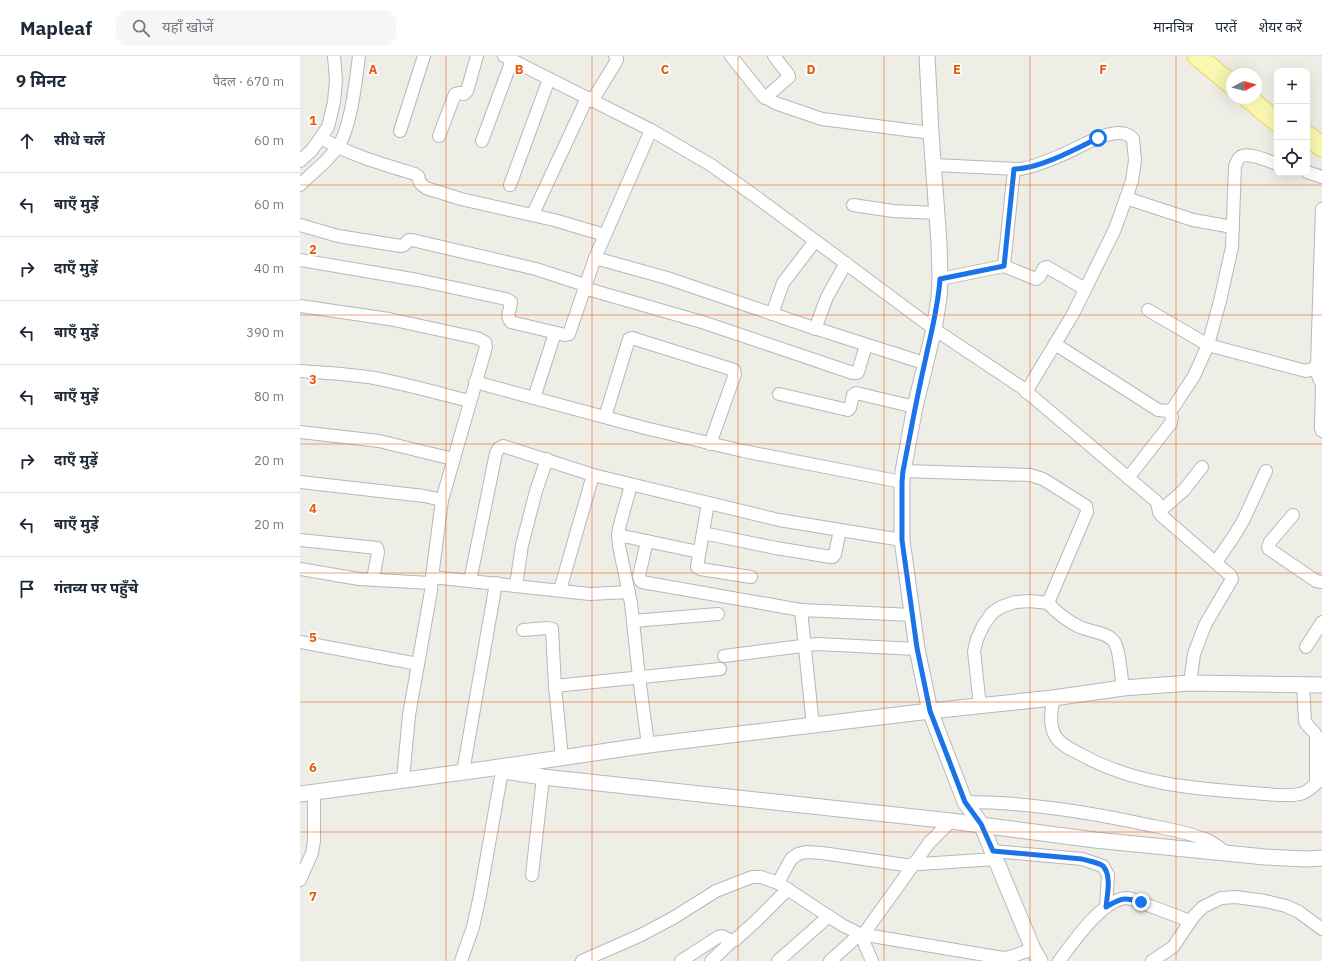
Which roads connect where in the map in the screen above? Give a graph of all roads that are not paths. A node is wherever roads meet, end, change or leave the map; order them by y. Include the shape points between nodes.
1 (334, 56) edge
2 (359, 56) edge
3 (424, 56) edge
4 (477, 56) edge
5 (615, 56) edge
6 (731, 56) edge
7 (774, 56) edge
8 (927, 56) edge
9 (1197, 56) edge
10 (1209, 56) edge
11 (508, 58) edge
12 (1226, 69) edge
13 (549, 79) junction
14 (1226, 80) edge
15 (765, 98) junction
16 (1262, 99) edge
17 (589, 100) junction
18 (1255, 104) edge
19 (1274, 109) edge
20 (1274, 120) edge
21 (651, 130) junction
22 (400, 131) dead end
23 (931, 133) junction
24 (440, 136) dead end
25 (1310, 137) edge
26 (321, 138) junction
27 (482, 141) dead end
28 (338, 147) junction
29 (1322, 147) edge
30 (1310, 148) edge
31 (1322, 158) edge
32 (300, 161) edge
33 (1274, 163) edge
34 (934, 165) junction
35 (1014, 169) junction
36 (1310, 173) edge
37 (1322, 177) edge
38 (300, 185) edge
39 (510, 185) dead end
40 (1126, 198) junction
41 (853, 205) dead end
42 (1322, 209) edge
43 (937, 213) junction
44 (533, 214) junction
45 (300, 225) edge
46 (1232, 227) junction
47 (605, 235) junction
48 (815, 240) junction
49 (595, 258) junction
50 (300, 260) edge
51 (846, 263) junction
52 (1004, 266) junction
53 (940, 279) junction
54 (585, 286) junction
55 (1085, 289) junction
56 (1321, 292) edge
57 (300, 306) edge
58 (1148, 310) dead end
59 (772, 314) junction
60 (815, 329) junction
61 (934, 329) junction
62 (555, 333) junction
63 (1055, 344) junction
64 (866, 345) junction
65 (1208, 345) junction
66 (924, 363) junction
67 (1315, 368) junction
68 (300, 371) edge
69 (475, 382) junction
70 (1026, 392) junction
71 (778, 394) dead end
72 (534, 398) junction
73 (469, 401) junction
74 (915, 407) junction
75 (1169, 411) junction
76 (605, 418) junction
77 (1322, 431) edge
78 (300, 432) edge
79 (710, 444) junction
80 (453, 459) junction
81 (547, 459) junction
82 (1202, 467) dead end
83 (1266, 470) dead end
84 (593, 475) junction
85 (903, 477) junction
86 (1128, 478) junction
87 (300, 482) edge
88 (631, 485) junction
89 (442, 500) junction
90 (708, 503) junction
91 (1159, 512) junction
92 (1293, 515) dead end
93 (840, 530) junction
94 (703, 533) junction
95 (618, 535) junction
96 (300, 540) edge
97 (902, 540) junction
98 (647, 541) junction
99 (699, 552) junction
100 (1216, 562) junction
101 (300, 569) edge
102 (751, 577) dead end
103 (373, 580) junction
104 (432, 580) junction
105 (1322, 580) edge
106 (470, 581) junction
107 (496, 583) junction
108 (516, 585) junction
109 (560, 590) junction
110 (629, 592) junction
111 (1048, 603) junction
112 (801, 610) junction
113 (718, 614) dead end
114 (913, 615) junction
115 (634, 620) junction
116 (1322, 622) edge
117 (523, 630) dead end
118 (300, 642) edge
119 (805, 645) junction
120 (1306, 647) dead end
121 (917, 648) junction
122 (724, 656) dead end
123 (418, 664) junction
124 (720, 669) dead end
125 (639, 677) junction
126 (1190, 683) junction
127 (1303, 684) junction
128 (1322, 685) edge
129 (555, 686) junction
130 (1123, 688) junction
131 (1053, 698) junction
132 (980, 706) junction
133 (930, 711) junction
134 (813, 726) junction
135 (648, 745) junction
136 (562, 758) junction
137 (486, 769) junction
138 (502, 771) junction
139 (463, 772) junction
140 (543, 777) junction
141 (403, 780) junction
142 (1319, 781) edge
143 (307, 793) edge
144 (965, 802) junction
145 (951, 821) junction
146 (981, 824) junction
147 (1227, 853) junction
148 (994, 855) junction
149 (1322, 858) edge
150 (914, 864) junction
151 (532, 875) dead end
152 (300, 880) edge
153 (783, 886) junction
154 (1106, 907) junction
155 (829, 916) junction
156 (1190, 921) junction
157 (1322, 929) edge
158 (862, 935) junction
159 (732, 941) junction
160 (1037, 955) edge
161 (584, 960) edge
162 (461, 961) edge
163 (680, 961) edge
164 (711, 961) edge
165 (778, 961) edge
166 (830, 961) edge
167 (872, 961) edge
168 (1059, 961) edge
169 (1152, 961) edge

1 - 26 street via 334,102 328,127
2 - 28 street via 345,135
3 - 22 street
4 - 24 street via 467,91 464,94 455,94
5 - 17 street via 616,62
6 - 15 street
7 - 15 street via 789,77
8 - 23 street
9 - 14 main road
10 - 12 main road
11 - 13 street
11 - 27 street
13 - 17 street
13 - 39 street
15 - 23 street via 822,119
16 - 19 main road
17 - 21 street
17 - 44 street
18 - 20 main road
21 - 47 street
21 - 48 street via 711,165
23 - 34 street
25 - 29 main road
26 - 28 street
26 - 32 street
28 - 38 street
28 - 44 street via 414,174 426,188 461,199
30 - 31 main road
33 - 46 street via 1248,155 1238,159 1235,166
34 - 35 street
34 - 43 street
35 - 40 street via 1027,168 1098,138 1112,134 1127,134 1133,139 1135,160
35 - 52 street
36 - 37 street
40 - 46 street via 1193,220
40 - 55 street via 1115,228
41 - 43 street
42 - 56 street
43 - 53 street
44 - 47 street
45 - 54 street via 338,236 401,246 409,240 419,242 536,269
46 - 65 street via 1232,247
47 - 49 street
48 - 51 street
48 - 59 street via 783,283
49 - 54 street
49 - 59 street via 667,278
50 - 62 street via 418,280 506,299 511,302 508,315 511,322
51 - 60 street via 827,297
51 - 61 street
52 - 53 street
52 - 55 street via 1036,279 1047,267
53 - 61 street
54 - 62 street via 569,334
54 - 64 street via 853,373 858,372
55 - 63 street
56 - 67 street
57 - 69 street via 389,319 483,340 486,347
58 - 65 street
59 - 60 street
60 - 64 street
61 - 66 street
61 - 70 street
62 - 72 street
63 - 70 street
63 - 75 street via 1158,410
64 - 66 street
65 - 67 street via 1306,371
65 - 75 street via 1194,376
66 - 74 street
67 - 77 street via 1322,385
68 - 73 street via 373,378
69 - 72 street
69 - 73 street
70 - 86 street
71 - 74 street via 848,410 856,393
72 - 76 street
73 - 80 street
74 - 85 street
75 - 86 street via 1171,423
76 - 79 street
76 - 79 street via 629,339 632,338 734,370 735,374
78 - 80 street via 379,441
79 - 85 street via 750,453
80 - 89 street
81 - 84 street
81 - 106 street via 509,447 499,448
81 - 108 street via 522,545
82 - 91 street via 1181,493
83 - 100 street via 1244,519
84 - 88 street
84 - 109 street
85 - 97 street
85 - 111 street via 1030,475 1043,479 1086,506 1087,512
86 - 91 street via 1157,502
87 - 89 street
88 - 90 street
88 - 95 street
89 - 104 street
90 - 93 street via 780,520
90 - 94 street
91 - 100 street
92 - 105 street via 1270,542 1269,549 1316,581
93 - 94 street via 833,557
93 - 97 street
94 - 99 street
95 - 98 street
95 - 110 street
96 - 103 street via 377,548
97 - 114 street
98 - 99 street
98 - 112 street via 639,576 642,582
99 - 102 street via 698,568
100 - 126 street via 1232,580 1205,626 1194,654
101 - 103 street
103 - 104 street
104 - 106 street
104 - 123 street
106 - 107 street
107 - 108 street
107 - 139 street
108 - 109 street
109 - 110 street via 590,594
110 - 115 street
111 - 130 street via 1060,615 1081,628 1112,638 1117,646
111 - 132 street via 1015,602 1000,607 986,622 977,639 974,652
112 - 114 street
112 - 119 street
113 - 115 street
114 - 121 street
115 - 125 street
116 - 120 street
117 - 129 street via 552,629
118 - 123 street
119 - 121 street
119 - 122 street
119 - 134 street
121 - 133 street
123 - 141 street via 409,715
124 - 125 street
125 - 129 street
125 - 135 street
126 - 127 street
126 - 130 street
127 - 128 street
127 - 142 street via 1305,721 1316,735
129 - 136 street
130 - 131 street
131 - 132 street
131 - 142 street via 1051,718 1056,738 1096,763 1127,774 1153,781 1213,790 1290,795 1306,793
132 - 133 street
133 - 134 street
133 - 144 street
134 - 135 street
135 - 136 street
136 - 137 street
137 - 138 street
137 - 139 street
138 - 140 street
138 - 162 street via 480,895 473,927
139 - 141 street
140 - 145 street
140 - 151 street
141 - 143 street
143 - 152 street via 314,841 312,853
144 - 146 street
144 - 147 street via 1035,806 1170,829 1207,840
145 - 146 street
145 - 150 street via 929,843
146 - 147 street via 1095,840
146 - 148 street
147 - 149 street
148 - 150 street
148 - 154 street via 1082,859 1102,866 1108,875
148 - 160 street
150 - 153 street via 898,865 806,852 791,859
150 - 158 street
153 - 155 street
153 - 159 street via 756,921
153 - 161 street via 761,876 752,877 716,891 673,918
154 - 156 street via 1119,899 1128,898
154 - 168 street via 1086,926
155 - 158 street
155 - 165 street
156 - 157 street via 1203,907 1230,896 1286,906
156 - 169 street via 1173,947
158 - 160 street via 1003,958
158 - 166 street
158 - 167 street
159 - 163 street via 722,936 718,937
159 - 164 street

